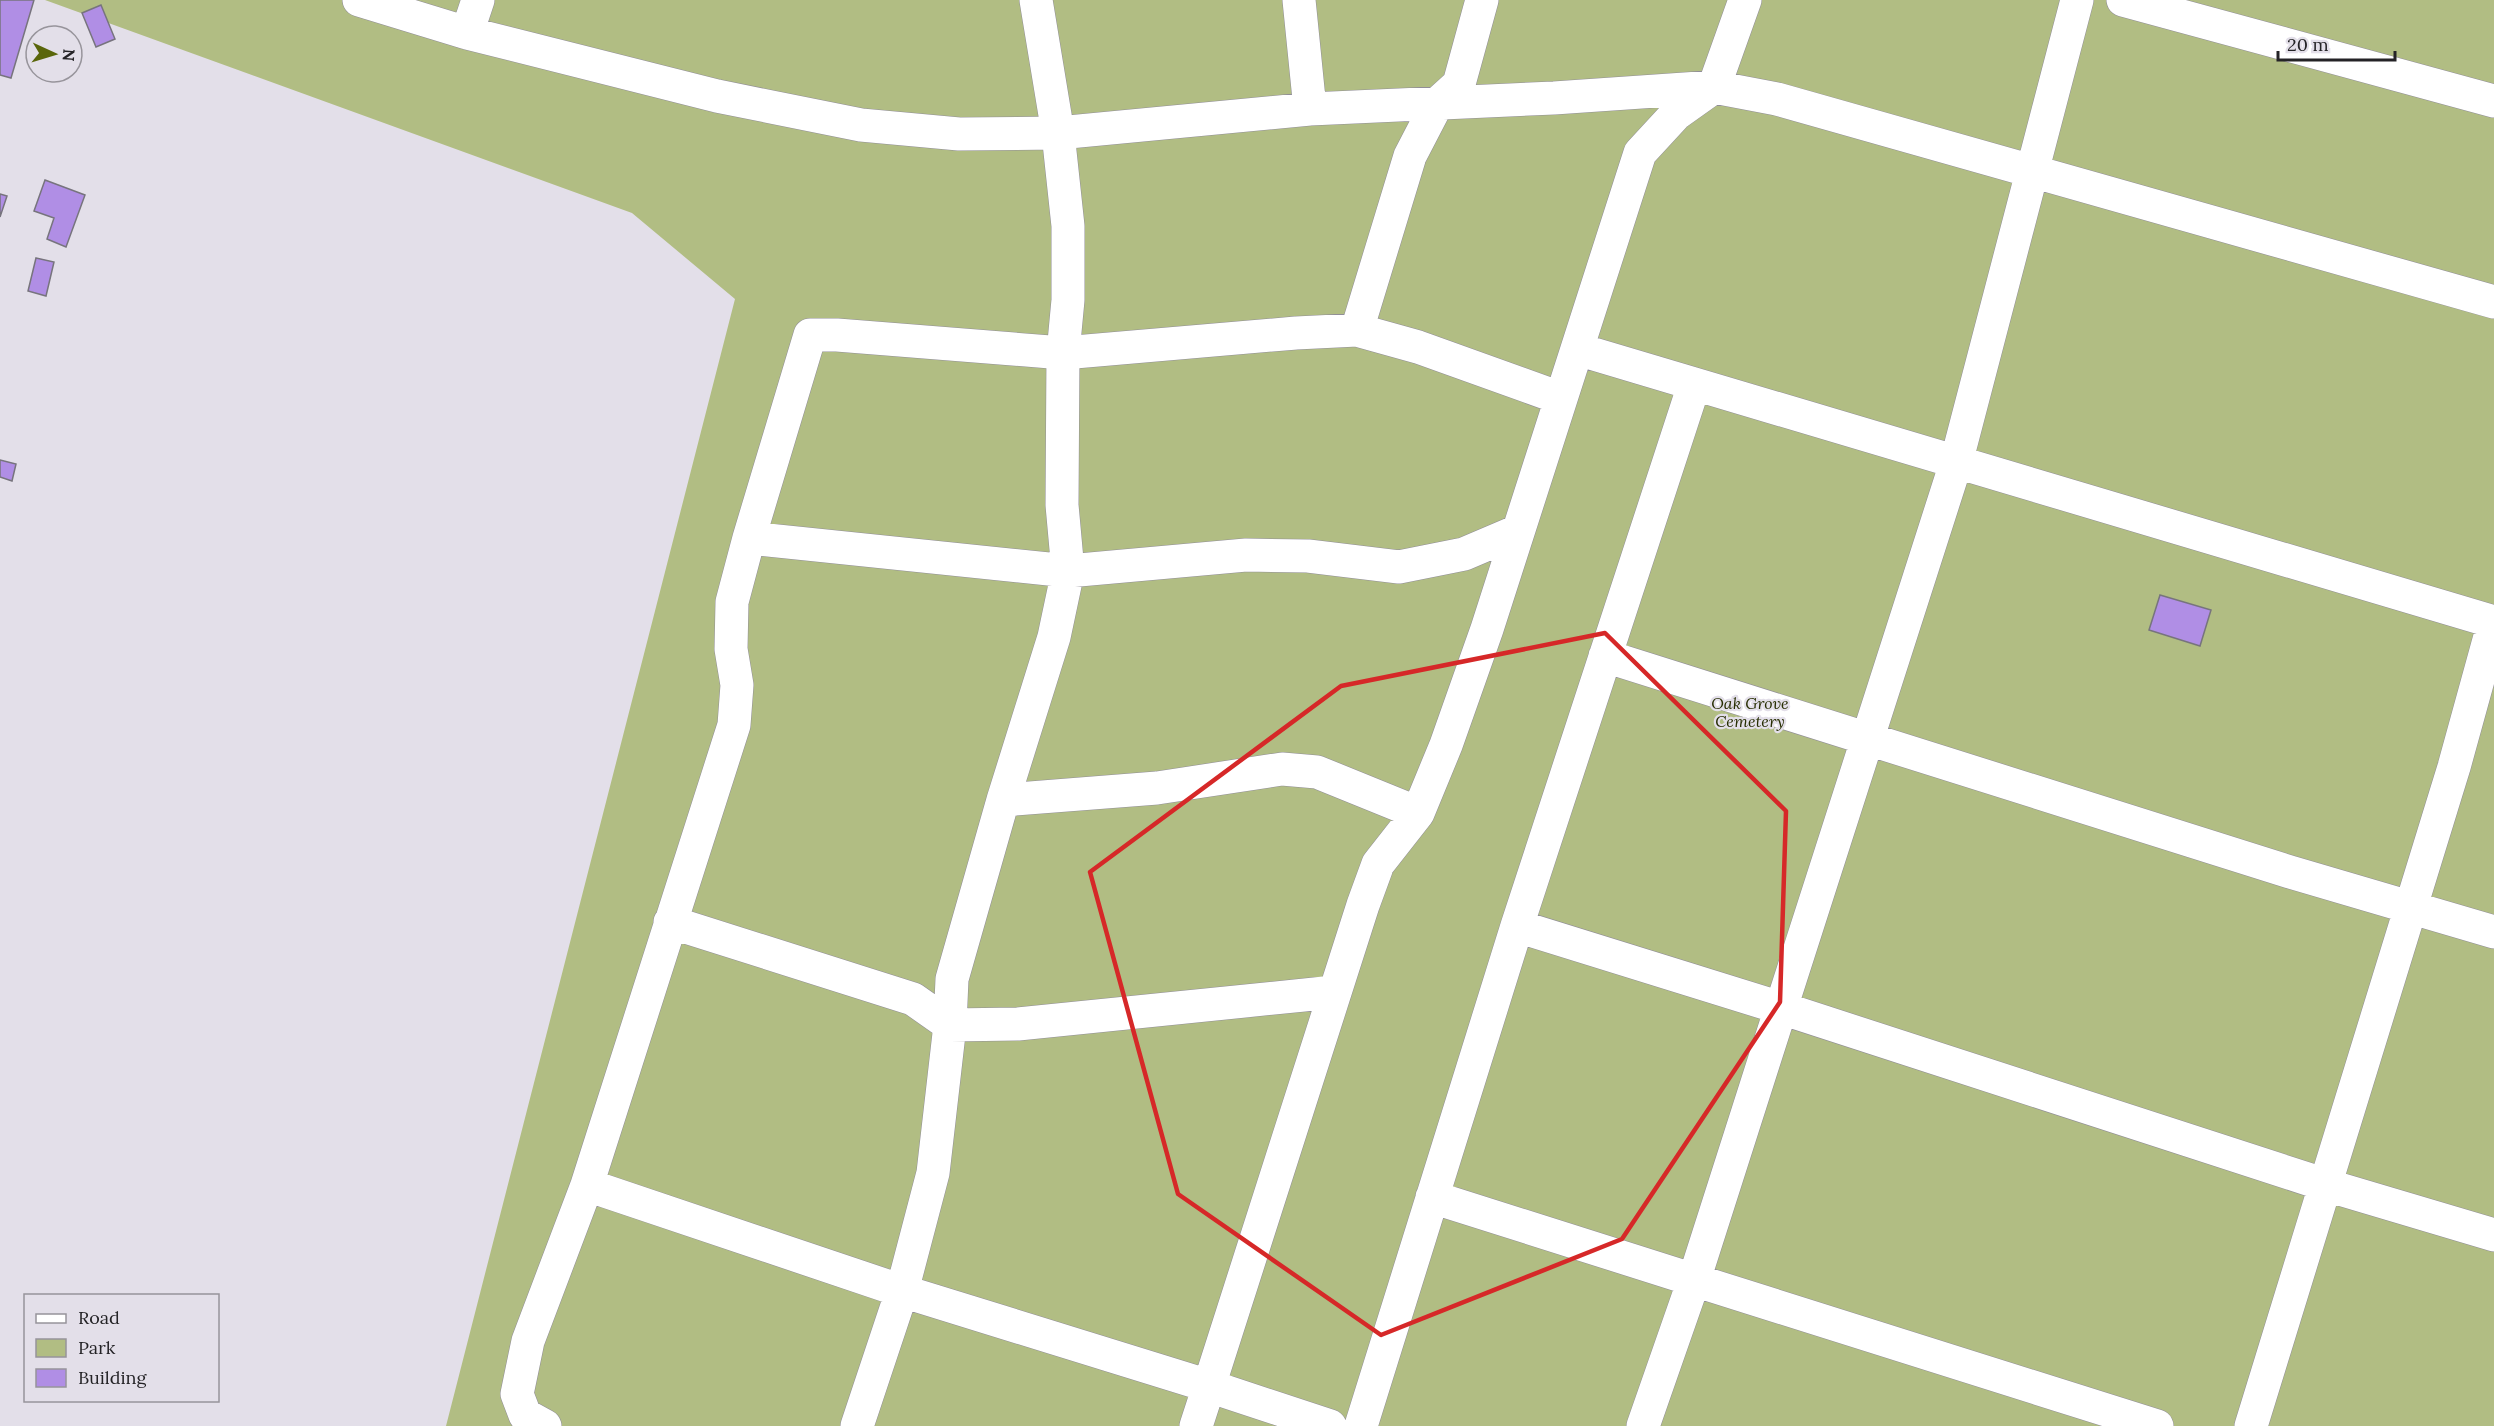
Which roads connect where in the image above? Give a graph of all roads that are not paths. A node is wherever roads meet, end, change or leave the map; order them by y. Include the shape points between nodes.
1 (358, 0) edge
2 (478, 0) edge
3 (1036, 0) edge
4 (1299, 0) edge
5 (1482, 0) edge
6 (1745, 0) edge
7 (2077, 0) edge
8 (2124, 0) edge
9 (467, 33) junction
10 (1714, 87) junction
11 (2494, 101) edge
12 (1437, 104) junction
13 (1310, 109) junction
14 (1058, 134) junction
15 (2032, 171) junction
16 (2494, 302) edge
17 (1357, 330) junction
18 (1577, 349) junction
19 (1063, 353) junction
20 (1694, 385) junction
21 (1560, 398) junction
22 (1956, 463) junction
23 (1518, 531) junction
24 (749, 538) junction
25 (1068, 572) junction
26 (2494, 622) edge
27 (1605, 656) junction
28 (1866, 740) junction
29 (1003, 800) junction
30 (1418, 813) junction
31 (2411, 906) junction
32 (670, 922) junction
33 (1517, 926) junction
34 (2494, 932) edge
35 (1335, 992) junction
36 (1781, 1008) junction
37 (950, 1024) junction
38 (587, 1185) junction
39 (2326, 1185) junction
40 (1432, 1197) junction
41 (2494, 1235) edge
42 (1694, 1280) junction
43 (902, 1291) junction
44 (1209, 1386) junction
45 (545, 1426) edge
46 (857, 1426) edge
47 (1196, 1426) edge
48 (1330, 1426) edge
49 (1361, 1426) edge
50 (1643, 1426) edge
51 (2157, 1426) edge
52 (2251, 1426) edge

1 - 9 lane
2 - 9 lane
3 - 14 lane
4 - 13 lane
5 - 12 lane via 1459,84
6 - 10 lane
7 - 15 lane
8 - 11 lane
9 - 14 lane via 717,96 861,125 959,134
10 - 12 lane
10 - 15 lane via 1777,99
10 - 18 lane via 1676,114 1640,153
12 - 13 lane
12 - 17 lane via 1410,156
13 - 14 lane
14 - 19 lane via 1068,226
15 - 16 lane
15 - 22 lane
17 - 19 lane
17 - 21 lane via 1418,347
18 - 20 lane
18 - 21 lane
19 - 24 lane via 810,335
19 - 25 lane via 1062,505
20 - 22 lane
20 - 27 lane
21 - 23 lane
22 - 26 lane
22 - 28 lane
23 - 25 lane via 1464,554 1399,567 1308,556 1246,555
23 - 30 lane via 1446,745
24 - 25 lane
24 - 32 lane via 732,602 730,649 737,685 734,725
25 - 29 lane via 1054,637
26 - 31 lane
27 - 28 lane
27 - 33 lane
28 - 31 lane
28 - 36 lane
29 - 30 lane via 1157,788 1281,769 1317,772
29 - 37 lane via 952,979
30 - 35 lane via 1378,864
31 - 34 lane
31 - 39 lane
32 - 37 lane via 913,999
32 - 38 lane
33 - 36 lane
33 - 40 lane
35 - 37 lane via 1018,1024
35 - 44 lane
36 - 39 lane
36 - 42 lane
37 - 43 lane via 933,1173
38 - 43 lane
38 - 45 lane via 528,1341 517,1394 525,1415
39 - 41 lane
39 - 52 lane
40 - 42 lane
40 - 49 lane
42 - 50 lane
42 - 51 lane
43 - 44 lane
43 - 46 lane
44 - 47 lane
44 - 48 lane

